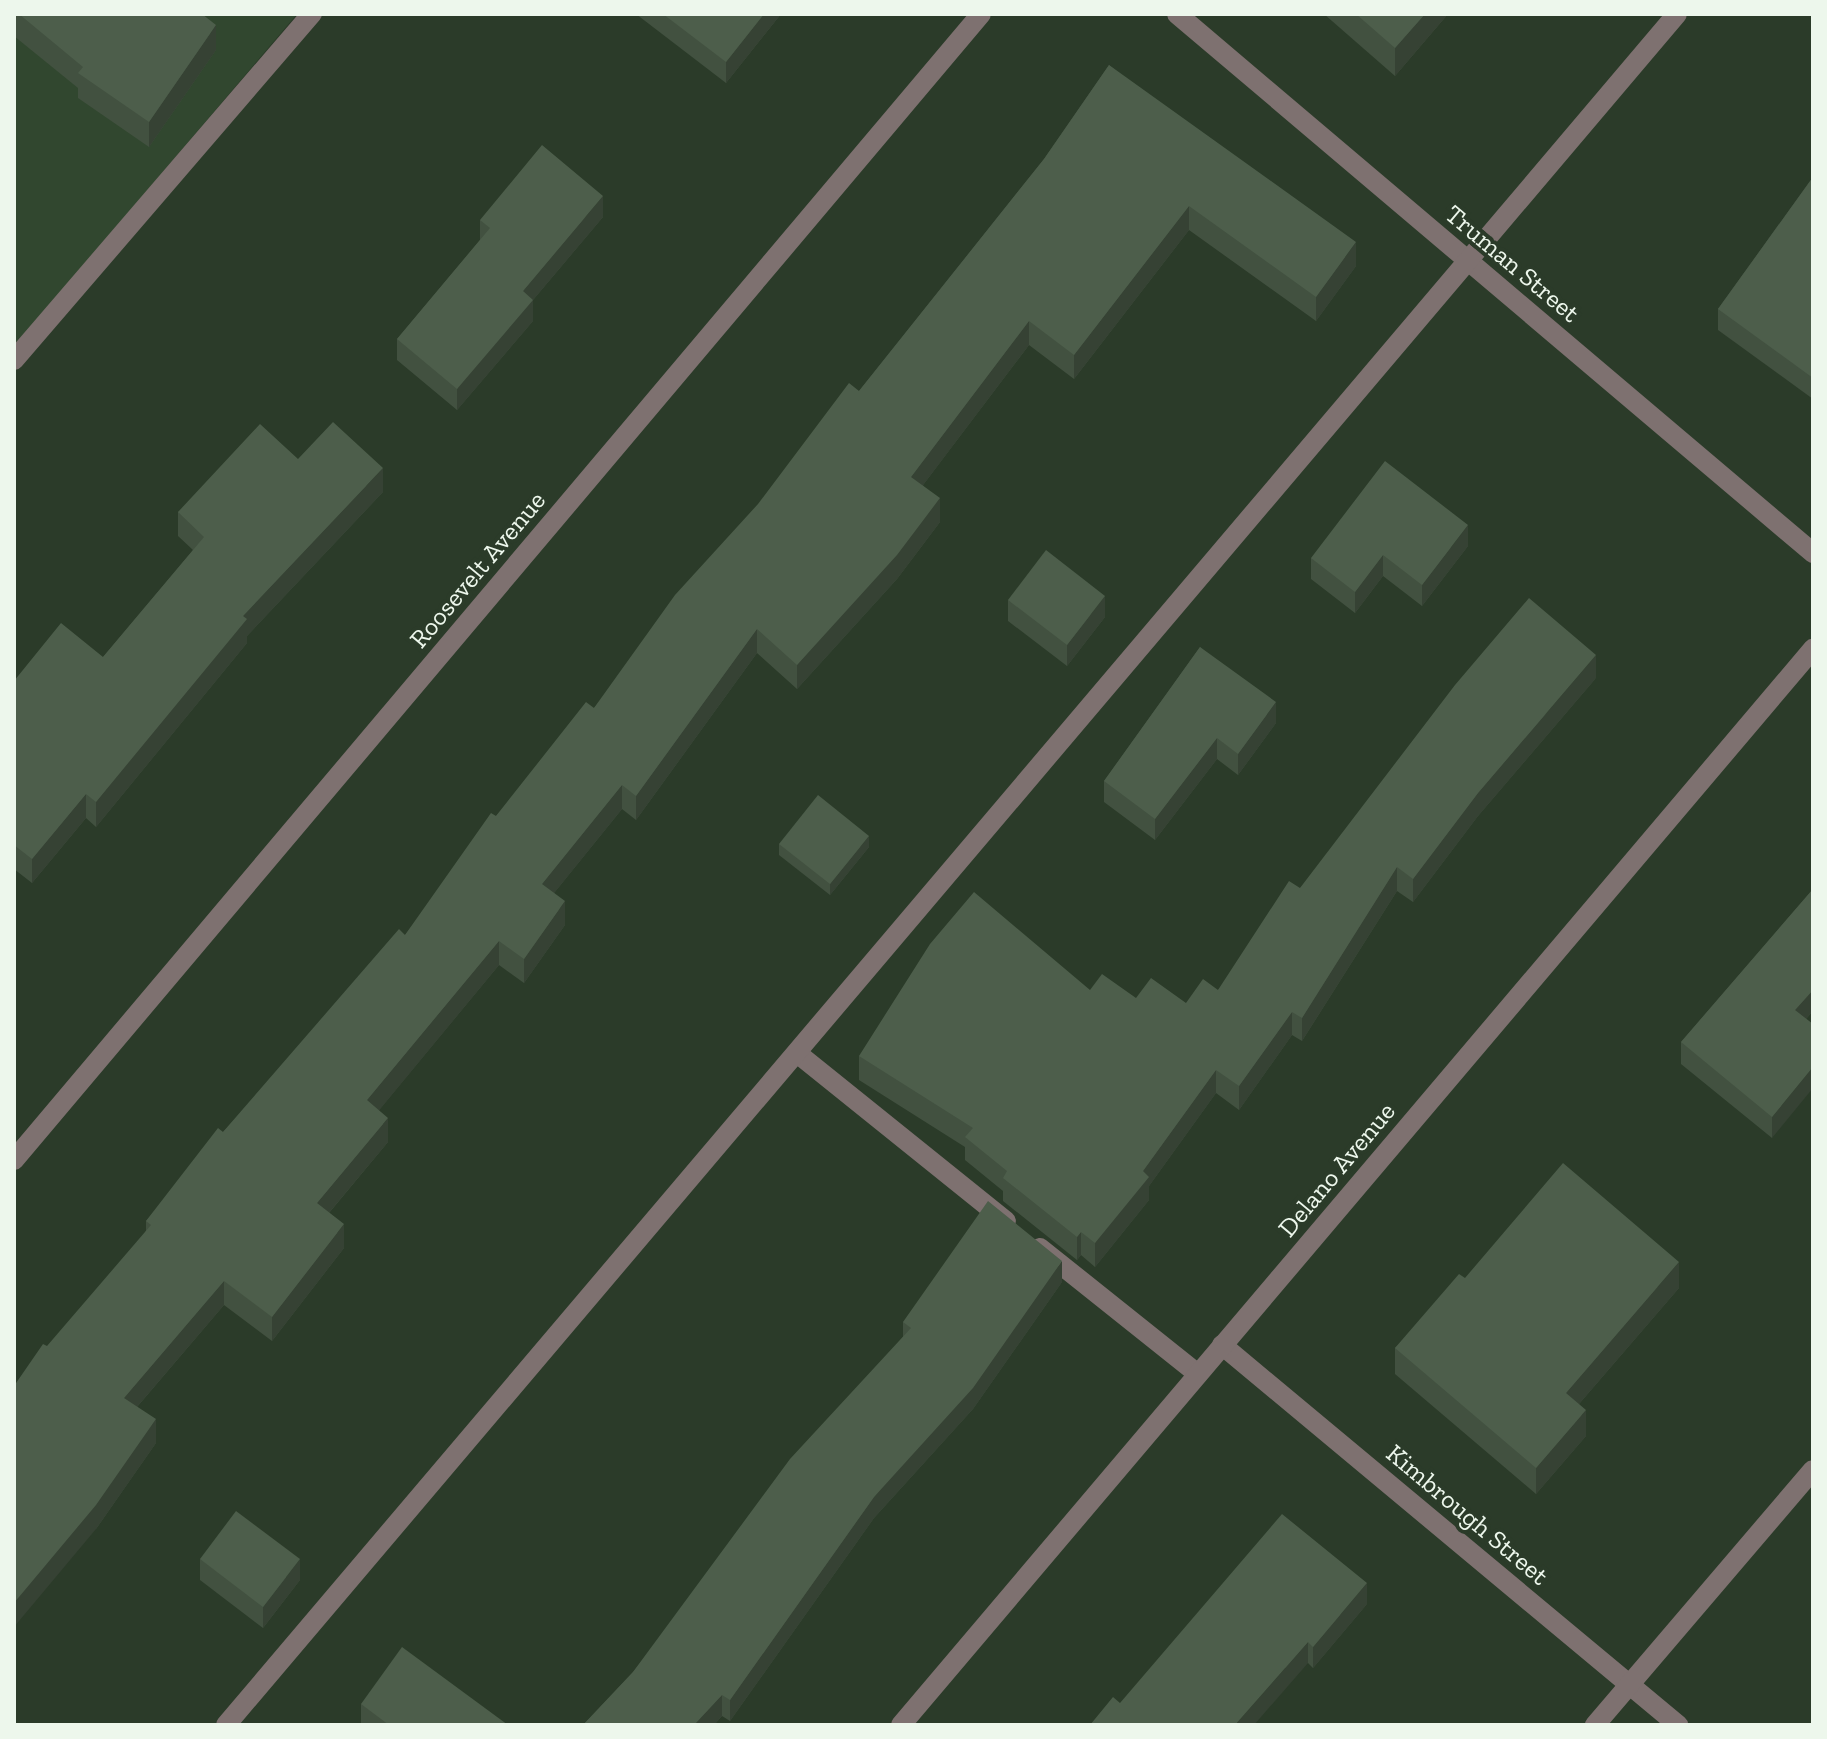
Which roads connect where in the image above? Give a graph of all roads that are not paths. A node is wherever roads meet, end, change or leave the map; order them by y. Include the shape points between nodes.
1 (312, 14) edge
2 (981, 14) edge
3 (1177, 14) edge
4 (1677, 14) edge
5 (1469, 261) junction
6 (14, 360) edge
7 (1813, 553) edge
8 (1813, 649) edge
9 (797, 1053) junction
10 (14, 1160) edge
11 (1222, 1345) junction
12 (1198, 1374) junction
13 (1813, 1470) edge
14 (1629, 1685) junction
15 (226, 1725) edge
16 (901, 1725) edge
17 (1595, 1725) edge
18 (1678, 1725) edge

1 - 6 street
2 - 10 street, Roosevelt Avenue
3 - 5 street, Truman Street
4 - 5 street
5 - 7 street, Truman Street
5 - 9 street
8 - 11 street, Delano Avenue
9 - 12 street
9 - 15 street
11 - 12 street, Delano Avenue
11 - 14 street, Kimbrough Street
12 - 16 street, Delano Avenue
13 - 14 street
14 - 17 street
14 - 18 street, Kimbrough Street

